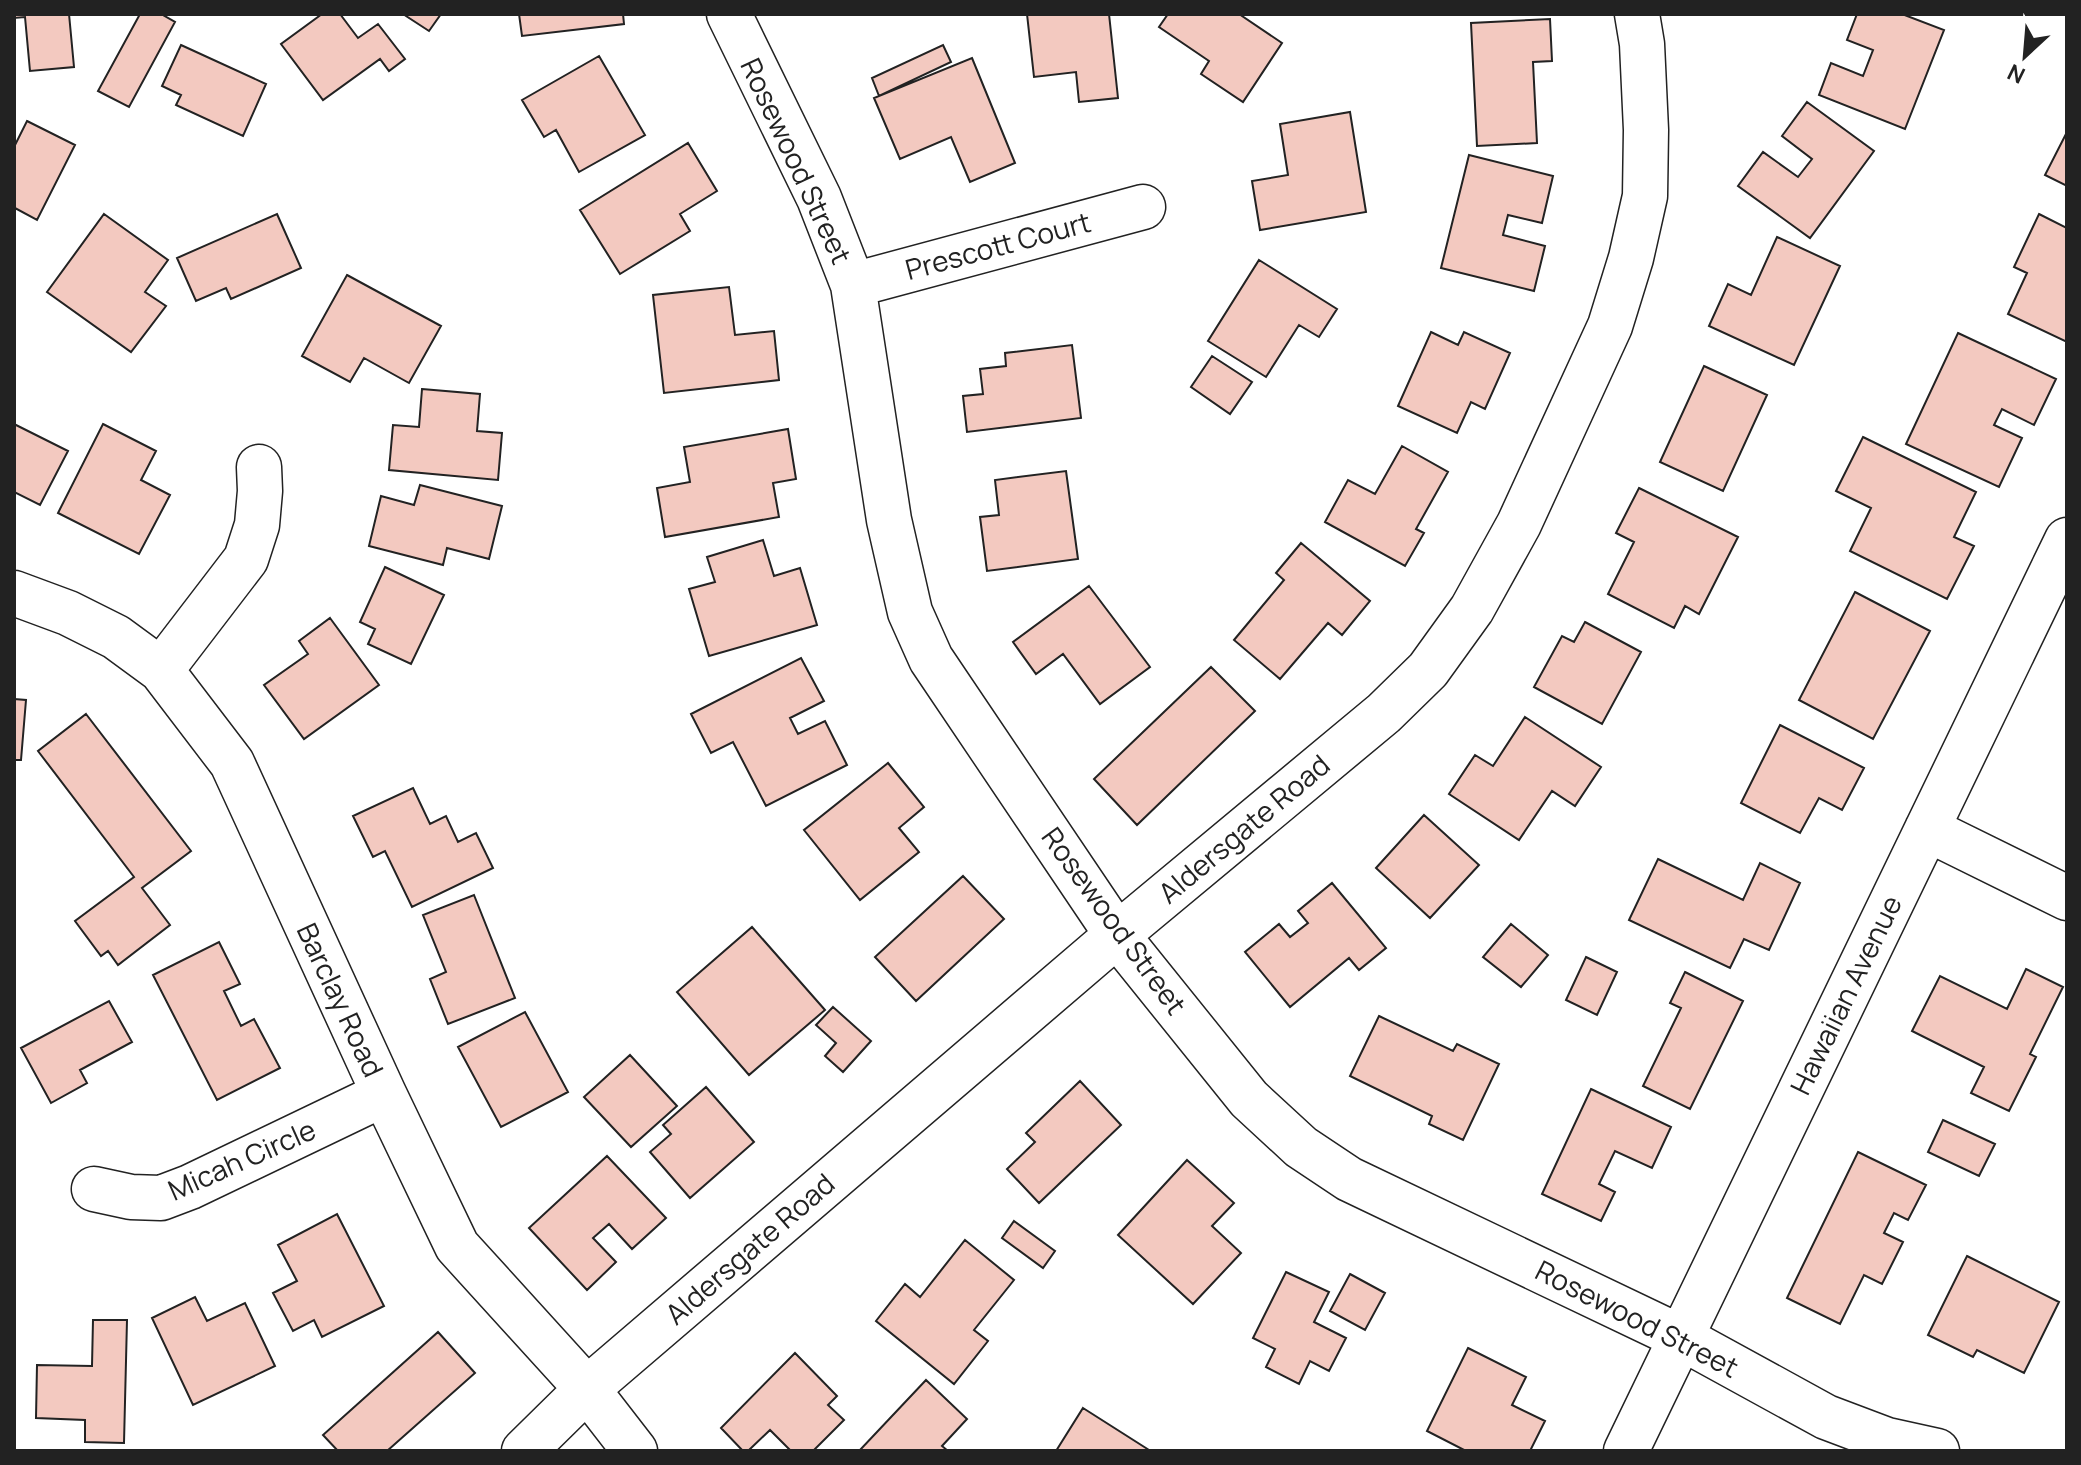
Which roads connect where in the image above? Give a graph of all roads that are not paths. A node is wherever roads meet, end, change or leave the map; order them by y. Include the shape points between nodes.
1 (729, 14) edge
2 (1637, 14) edge
3 (1143, 207) dead end
4 (853, 285) junction
5 (259, 467) dead end
6 (2067, 540) edge
7 (14, 593) edge
8 (161, 670) junction
9 (1927, 829) junction
10 (2067, 898) edge
11 (1117, 935) junction
12 (384, 1094) junction
13 (94, 1189) dead end
14 (1680, 1337) junction
15 (587, 1389) junction
16 (524, 1451) edge
17 (635, 1451) edge
18 (1626, 1451) edge
19 (1937, 1451) edge

1 - 4 street, Rosewood Street via 819,198
2 - 11 street, Aldersgate Road via 1645,196 1631,258 1610,326 1519,524 1472,609 1428,670 1384,713
3 - 4 street, Prescott Court
4 - 11 street, Rosewood Street via 889,520 910,612 931,659
5 - 8 street via 257,525 246,559
6 - 9 street, Hawaiian Avenue
7 - 8 street, Barclay Road via 116,637
8 - 12 street, Barclay Road via 232,763
9 - 10 street
9 - 14 street, Hawaiian Avenue
11 - 14 street, Rosewood Street via 1249,1099 1301,1147 1349,1179
11 - 15 street, Aldersgate Road
12 - 13 street, Micah Circle via 161,1198
12 - 15 street, Barclay Road via 457,1246
14 - 18 street, Hawaiian Avenue
14 - 19 street, Rosewood Street via 1826,1417 1887,1440
15 - 16 street, Aldersgate Road
15 - 17 street, Barclay Road

